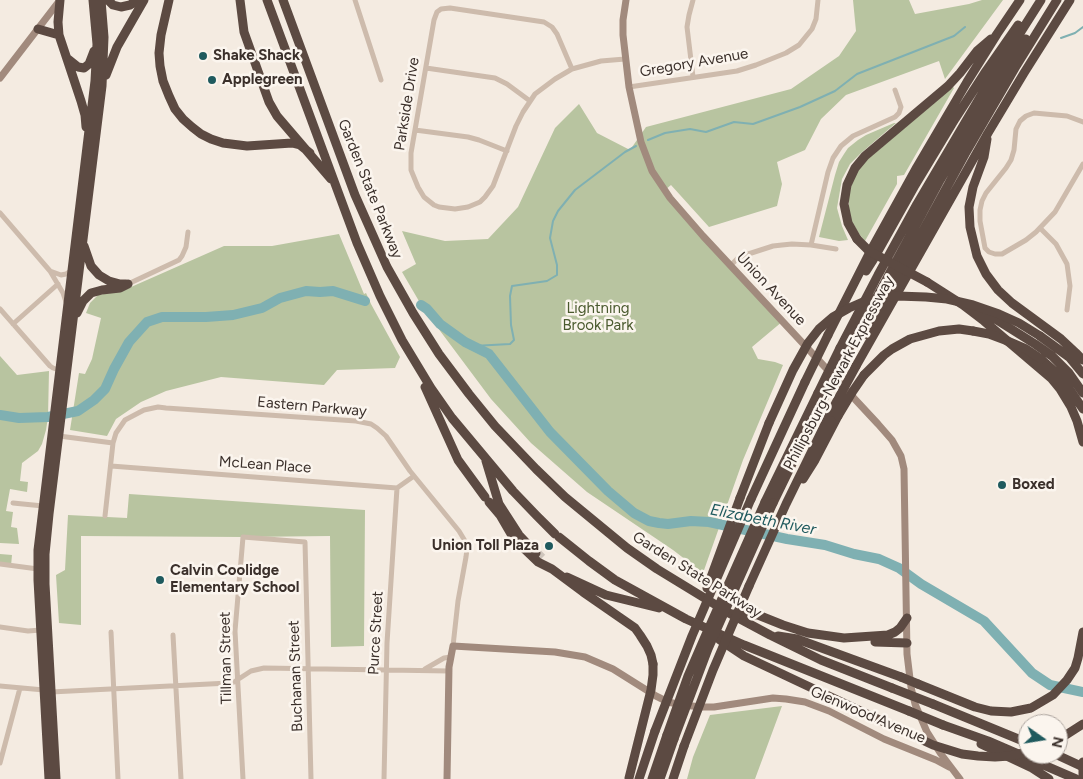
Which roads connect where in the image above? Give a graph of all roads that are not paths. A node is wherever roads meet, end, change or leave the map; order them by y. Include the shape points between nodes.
1 (60, 0) edge
2 (93, 0) edge
3 (101, 0) edge
4 (108, 0) edge
5 (137, 0) edge
6 (144, 0) edge
7 (169, 0) edge
8 (240, 0) edge
9 (267, 0) edge
10 (283, 0) edge
11 (355, 0) edge
12 (626, 0) edge
13 (693, 0) edge
14 (818, 0) edge
15 (1020, 0) edge
16 (1035, 0) edge
17 (1041, 0) edge
18 (1051, 0) edge
19 (1057, 0) edge
20 (1070, 0) edge
21 (38, 28) junction
22 (59, 34) junction
23 (997, 34) junction
24 (97, 44) junction
25 (68, 59) junction
26 (625, 59) junction
27 (426, 68) junction
28 (572, 69) junction
29 (693, 77) junction
30 (0, 78) edge
31 (381, 80) dead end
32 (629, 87) junction
33 (895, 90) dead end
34 (101, 95) junction
35 (530, 101) junction
36 (1083, 122) edge
37 (415, 130) junction
38 (988, 133) junction
39 (88, 147) junction
40 (507, 151) junction
41 (310, 153) junction
42 (1083, 164) edge
43 (334, 183) junction
44 (0, 212) edge
45 (1040, 228) junction
46 (188, 232) dead end
47 (83, 241) junction
48 (811, 245) junction
49 (836, 249) dead end
50 (731, 265) junction
51 (72, 270) junction
52 (50, 271) junction
53 (927, 282) junction
54 (58, 284) junction
55 (128, 284) junction
56 (843, 305) junction
57 (0, 309) edge
58 (1067, 310) dead end
59 (67, 312) junction
60 (73, 322) junction
61 (13, 324) junction
62 (843, 352) junction
63 (411, 357) junction
64 (1083, 360) edge
65 (856, 366) junction
66 (60, 370) junction
67 (1083, 374) edge
68 (1079, 394) edge
69 (59, 402) junction
70 (1083, 409) edge
71 (835, 414) junction
72 (1083, 417) edge
73 (57, 431) junction
74 (1083, 442) edge
75 (113, 443) junction
76 (485, 458) junction
77 (111, 466) junction
78 (414, 476) junction
79 (397, 488) junction
80 (13, 503) dead end
81 (43, 506) junction
82 (105, 516) dead end
83 (243, 537) joint
84 (0, 564) edge
85 (38, 568) junction
86 (555, 571) junction
87 (669, 611) junction
88 (729, 613) junction
89 (907, 618) junction
90 (0, 627) edge
91 (703, 628) junction
92 (41, 630) junction
93 (110, 632) dead end
94 (1083, 632) edge
95 (174, 635) dead end
96 (770, 635) junction
97 (692, 636) junction
98 (844, 638) junction
99 (907, 643) junction
100 (453, 646) junction
101 (451, 657) junction
102 (308, 668) junction
103 (386, 669) junction
104 (422, 670) junction
105 (449, 671) junction
106 (237, 680) junction
107 (176, 685) junction
108 (0, 686) edge
109 (20, 688) junction
110 (114, 689) junction
111 (48, 691) junction
112 (1083, 724) edge
113 (943, 725) junction
114 (1068, 734) edge
115 (670, 737) junction
116 (931, 739) junction
117 (1018, 739) edge
118 (912, 750) junction
119 (1018, 754) edge
120 (1068, 760) edge
121 (1083, 762) edge
122 (0, 763) edge
123 (1083, 767) edge
124 (952, 770) junction
125 (1083, 777) edge
126 (49, 779) edge
127 (56, 779) edge
128 (118, 779) edge
129 (181, 779) edge
130 (243, 779) edge
131 (311, 779) edge
132 (384, 779) edge
133 (447, 779) edge
134 (629, 779) edge
135 (640, 779) edge
136 (652, 779) edge
137 (660, 779) edge
138 (674, 779) edge
139 (960, 779) edge
140 (1050, 779) edge
141 (1076, 779) edge

1 - 21 street
1 - 22 highway
2 - 24 highway
3 - 34 highway via 104,57
4 - 5 highway via 121,7
6 - 34 highway via 114,53
7 - 41 highway via 161,35 160,66 169,96 187,123 206,137 223,143 247,146 292,143
8 - 41 highway via 244,32 269,102 277,116
9 - 43 highway, Garden State Parkway
10 - 88 highway, Garden State Parkway via 379,252 420,325 450,369 517,450 586,515 657,570
11 - 31 street
12 - 26 street, Union Avenue via 623,20
13 - 29 street via 687,27
14 - 29 street, Gregory Avenue via 812,29 803,42 790,51 738,71
15 - 23 highway, Phillipsburg-Newark Expressway
16 - 56 highway via 955,119
17 - 62 highway, Phillipsburg-Newark Expressway via 988,82 925,190 878,275
18 - 62 highway, Phillipsburg-Newark Expressway via 949,164
19 - 65 highway via 940,199 872,324
20 - 38 highway, Phillipsburg-Newark Expressway
21 - 22 highway
21 - 30 street
22 - 25 highway
23 - 53 highway, bridge via 977,51 948,86 866,156 846,185 844,204 848,223 857,239 869,251
23 - 56 highway, Phillipsburg-Newark Expressway via 917,167
24 - 25 highway via 86,67 78,67
24 - 39 highway
25 - 39 highway via 84,110
26 - 28 street, Parkside Drive
26 - 32 street, Union Avenue
27 - 28 street, Parkside Drive via 435,16 445,8 544,22 557,34
27 - 35 street via 495,78
27 - 37 street, Parkside Drive
28 - 35 street, Parkside Drive via 544,86
29 - 32 street, Gregory Avenue
32 - 50 street, Union Avenue via 640,140 652,171 670,198
33 - 48 street via 901,106 899,113 853,136 841,146 834,158
34 - 47 highway
35 - 40 street, Parkside Drive
36 - 45 street via 1067,116 1040,113 1022,118 1016,129 1011,160 982,200 980,221 985,248 989,252 1002,254
37 - 40 street via 468,137
37 - 40 street, Parkside Drive via 410,162 414,178 424,197 439,207 455,209 480,202 493,186
38 - 64 highway via 969,207 977,256 998,290
38 - 65 highway, Phillipsburg-Newark Expressway
39 - 51 highway
41 - 43 highway
42 - 45 street via 1059,206
43 - 63 highway, Garden State Parkway via 373,281
44 - 52 street
45 - 58 street via 1056,244 1066,264 1070,286
46 - 55 street via 186,247 179,260
47 - 55 highway via 91,266 99,275 105,280
47 - 60 highway
48 - 49 street
48 - 50 street via 773,246 739,257
50 - 89 street, Union Avenue via 895,445 904,465
51 - 52 street via 60,275
51 - 59 highway
52 - 54 street
53 - 68 highway via 964,300 1042,348 1065,368
53 - 74 highway via 963,304 1050,378 1071,407
54 - 59 street
54 - 61 street
55 - 60 highway via 91,293 80,305
56 - 97 highway, Phillipsburg-Newark Expressway, bridge via 751,499
57 - 61 street
59 - 66 highway
60 - 69 highway
61 - 66 street via 50,366
62 - 115 highway, Phillipsburg-Newark Expressway, bridge via 769,503
63 - 76 highway, Garden State Parkway via 444,408
63 - 86 highway via 458,460 500,514 511,535 538,562
65 - 71 highway, Phillipsburg-Newark Expressway, bridge
66 - 69 highway
67 - 97 highway, bridge via 1069,357 1019,323 973,305 947,299 885,297 865,301 833,317 798,358 740,498
68 - 70 highway
68 - 71 highway, bridge via 1026,349 984,333 939,331 910,339 884,355
68 - 72 highway
69 - 73 highway
71 - 138 highway, Phillipsburg-Newark Expressway, bridge via 786,504 723,645
73 - 75 street
73 - 81 highway
73 - 111 highway via 45,554
75 - 77 street, Eastern Parkway
75 - 78 street, Eastern Parkway via 125,420 158,407 363,422 384,433
76 - 86 highway via 499,504 519,535
76 - 87 highway, Garden State Parkway via 557,536 615,580
77 - 79 street, McLean Place
77 - 82 street, Eastern Parkway
78 - 79 street
78 - 100 street, Eastern Parkway via 459,530 466,545
79 - 103 street, Purce Street
80 - 81 street
81 - 85 highway
83 - 102 street, Buchanan Street via 305,542
83 - 106 street, Tillman Street via 235,631
84 - 85 street
85 - 92 highway
86 - 87 highway via 606,595
86 - 134 highway, bridge via 635,628 651,655 651,690
87 - 91 highway, Garden State Parkway
88 - 96 highway, Garden State Parkway
88 - 98 highway via 758,616 808,632
89 - 98 highway via 900,628 888,635
89 - 99 street, Union Avenue
90 - 92 street
91 - 113 highway, Garden State Parkway, bridge
91 - 119 highway, bridge via 744,656 933,745 978,756
92 - 111 highway
93 - 110 street
94 - 96 highway, bridge via 1077,663 1064,684 1031,708 1011,712 975,707 797,639
95 - 107 street
96 - 117 highway, Garden State Parkway, bridge via 821,660
97 - 135 highway, Phillipsburg-Newark Expressway, bridge
98 - 99 highway
99 - 116 street, Union Avenue via 913,696
100 - 101 street
100 - 118 street, Glenwood Avenue via 585,657 668,702 682,705 708,707 773,698 805,702
101 - 104 street
101 - 105 street
102 - 103 street
102 - 106 street via 257,668
102 - 131 street, Buchanan Street
103 - 104 street
103 - 132 street, Purce Street
104 - 105 street
105 - 133 street
106 - 107 street
106 - 130 street, Tillman Street
107 - 110 street
107 - 129 street
108 - 109 street
109 - 111 street
109 - 122 street
110 - 111 street
110 - 128 street
111 - 126 highway
111 - 127 highway
112 - 114 highway
113 - 140 highway
113 - 141 highway, Garden State Parkway
115 - 136 highway, Phillipsburg-Newark Expressway
115 - 137 highway, Phillipsburg-Newark Expressway
116 - 118 street via 925,747
116 - 124 street, Union Avenue
118 - 124 street, Glenwood Avenue
120 - 123 highway
121 - 125 highway, bridge
124 - 139 street

